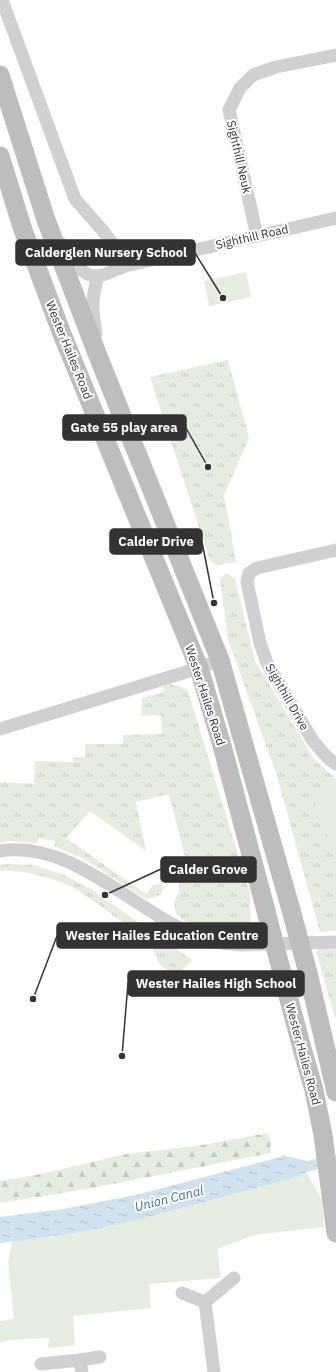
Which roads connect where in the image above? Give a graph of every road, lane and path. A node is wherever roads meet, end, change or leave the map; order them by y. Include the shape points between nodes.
1 (2, 0) edge
2 (336, 55) edge
3 (0, 75) edge
4 (0, 156) edge
5 (336, 218) edge
6 (46, 220) junction
7 (257, 236) junction
8 (125, 266) junction
9 (98, 276) junction
10 (100, 361) junction
11 (336, 550) edge
12 (220, 660) junction
13 (199, 668) junction
14 (0, 729) edge
15 (336, 764) edge
16 (0, 851) edge
17 (336, 942) edge
18 (336, 1092) edge
19 (336, 1233) edge
20 (234, 1278) dead end
21 (182, 1293) dead end
22 (205, 1302) junction
23 (100, 1357) dead end
24 (41, 1364) dead end
25 (81, 1366) edge
26 (214, 1372) edge

1 - 8 street via 75,199 122,256
2 - 7 street, Sighthill Neuk via 276,67 253,75 240,88 228,110
3 - 6 main road, Wester Hailes Road
4 - 13 main road, Wester Hailes Road via 23,230 62,334
5 - 7 street, Sighthill Road
6 - 9 street via 74,264 86,273
6 - 10 main road, Wester Hailes Road
7 - 8 street, Sighthill Road
8 - 9 street, Sighthill Road
9 - 10 street via 92,306
10 - 12 main road, Wester Hailes Road
11 - 15 street, Sighthill Drive via 256,568 249,573 247,582 260,643 267,663 313,741
12 - 13 street
12 - 18 main road, Wester Hailes Road, bridge via 308,973
13 - 14 street
13 - 19 main road, Wester Hailes Road, bridge via 314,1090 323,1135
16 - 17 street via 27,850 57,858 102,880 159,917 213,942 241,945
20 - 22 street
21 - 22 street
22 - 26 street
23 - 25 street
24 - 25 street

